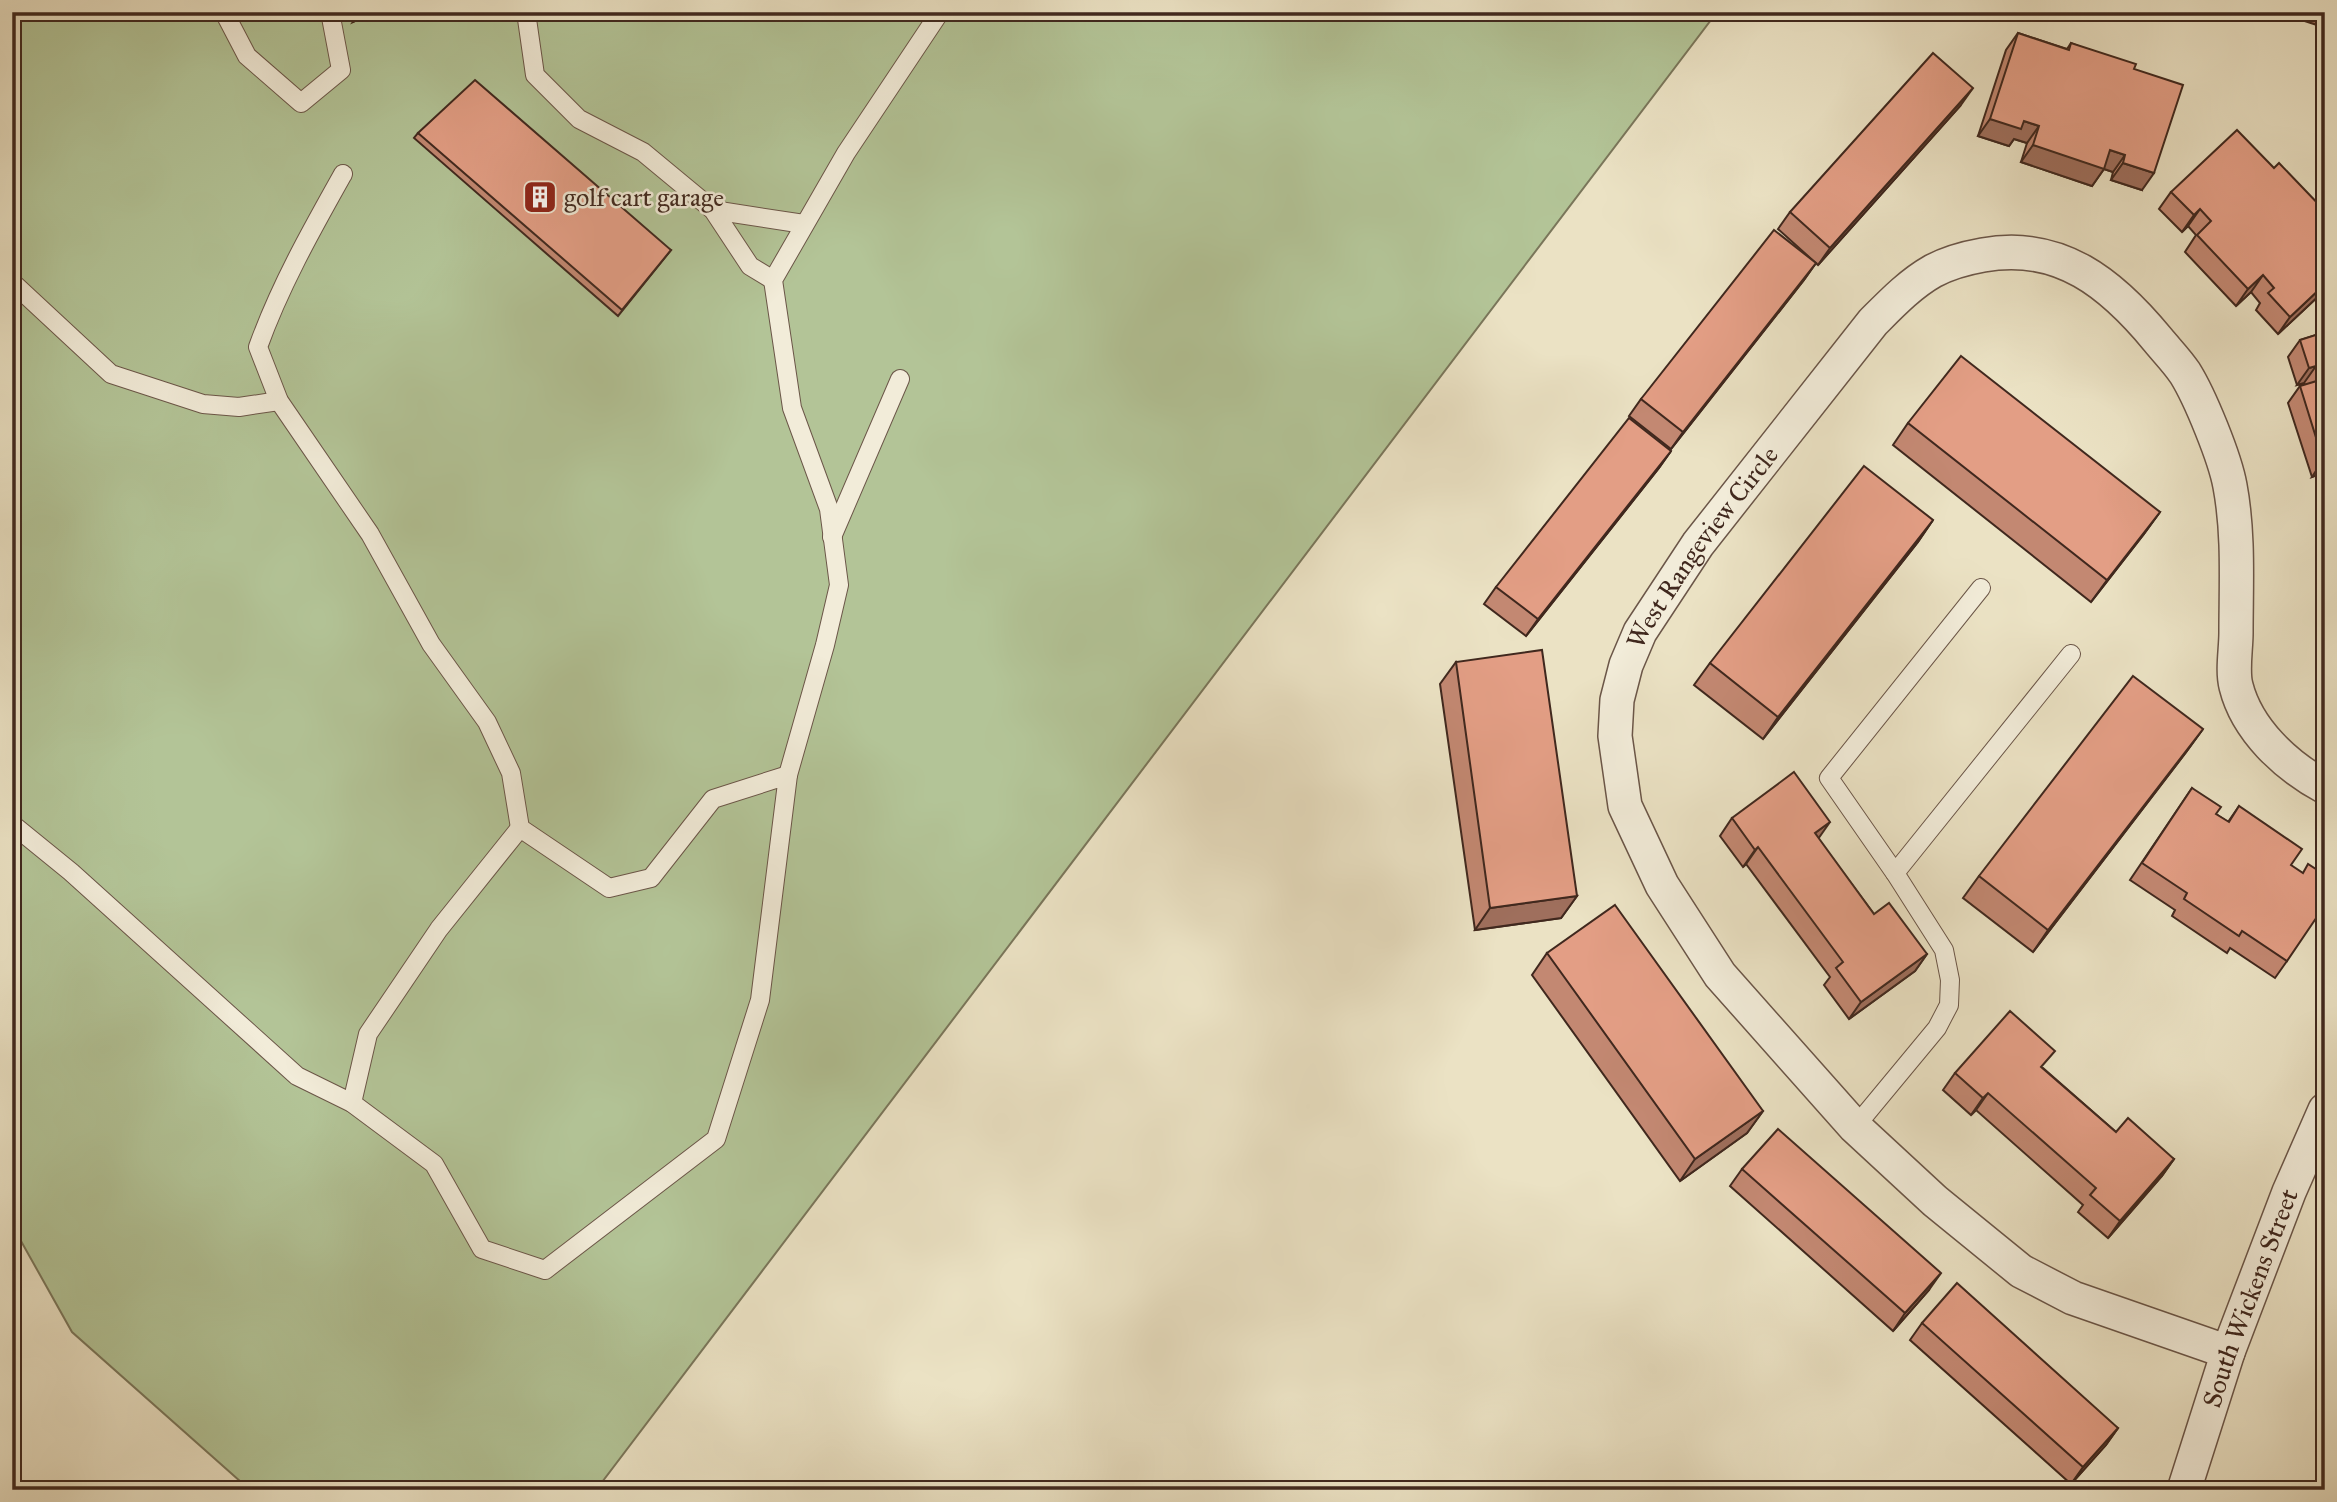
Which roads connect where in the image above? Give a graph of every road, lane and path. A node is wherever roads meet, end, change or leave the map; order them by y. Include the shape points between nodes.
1 (224, 12) edge
2 (330, 12) edge
3 (526, 12) edge
4 (940, 12) edge
5 (343, 174) dead end
6 (713, 211) junction
7 (804, 224) junction
8 (773, 279) junction
9 (12, 282) edge
10 (900, 379) dead end
11 (279, 401) junction
12 (832, 537) junction
13 (1981, 588) dead end
14 (2071, 654) dead end
15 (788, 775) junction
16 (2325, 787) edge
17 (12, 824) edge
18 (520, 828) junction
19 (1895, 873) junction
20 (352, 1103) junction
21 (2325, 1110) edge
22 (1855, 1127) junction
23 (2228, 1352) junction
24 (2184, 1490) edge

1 - 2 lane via 247,56 301,103 341,70
3 - 6 lane via 536,75 579,119 643,152
4 - 7 lane
5 - 11 lane via 294,262 258,347
6 - 7 lane
6 - 8 lane via 750,266
7 - 8 lane
8 - 12 lane via 792,408 829,509
9 - 11 lane via 111,374 203,404 239,407
10 - 12 lane
11 - 18 lane via 370,534 431,644 487,722 511,773
12 - 15 lane via 839,585
13 - 19 lane via 1829,778
14 - 19 lane
15 - 18 lane via 713,799 652,878 609,888
15 - 20 lane via 760,1000 716,1139 545,1270 482,1249 434,1164
16 - 22 street, West Rangeview Circle via 2262,737 2236,685 2235,518 2230,482 2185,374 2148,327 2106,286 2077,267 2046,255 2001,252 1966,258 1934,271 1873,323 1698,544 1640,632 1617,700 1615,736 1625,806 1662,885 1720,975
17 - 20 lane via 297,1076
18 - 20 lane via 439,929 368,1034
19 - 22 lane via 1944,950 1949,1005 1937,1028
21 - 23 street, South Wickens Street
22 - 23 street, West Rangeview Circle via 2021,1272 2073,1298
23 - 24 street, South Wickens Street

